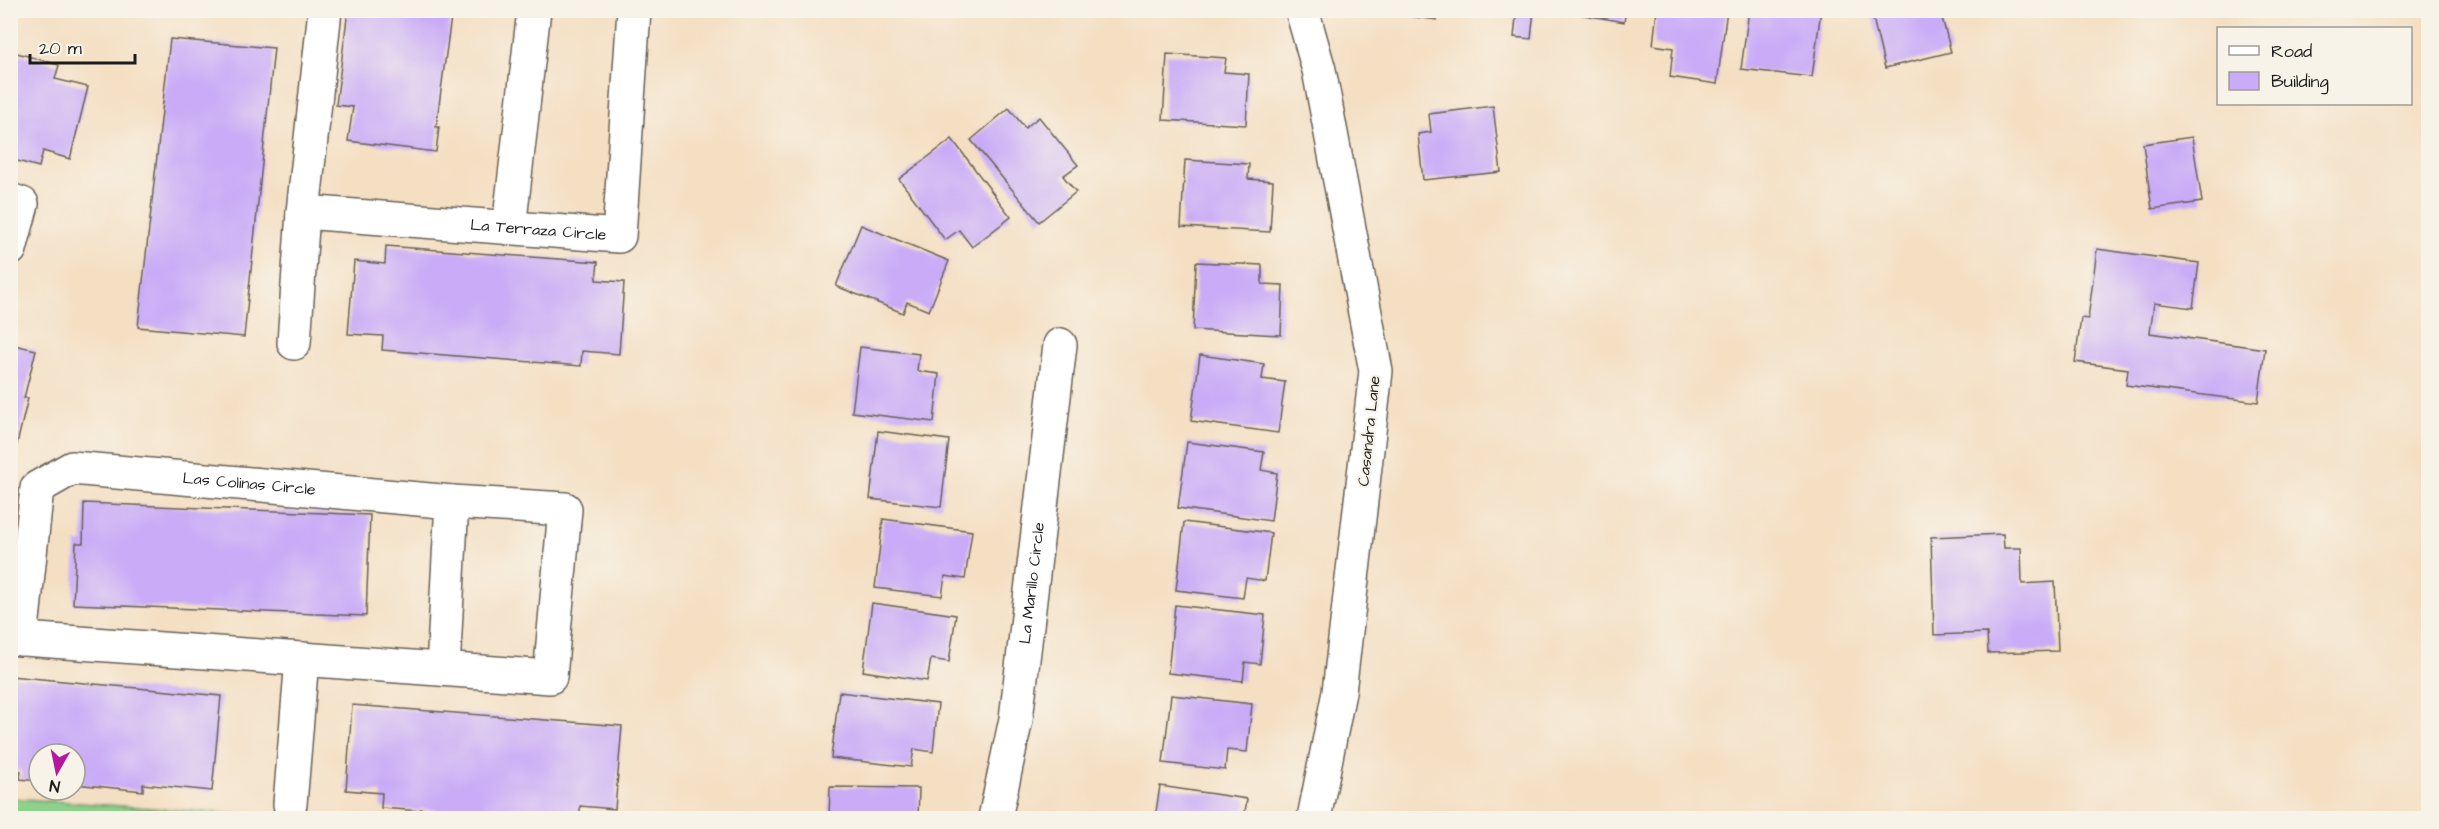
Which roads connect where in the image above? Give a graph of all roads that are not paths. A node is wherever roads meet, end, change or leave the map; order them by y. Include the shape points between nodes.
1 (325, 10) edge
2 (534, 10) edge
3 (634, 10) edge
4 (1302, 10) edge
5 (10, 201) edge
6 (303, 212) junction
7 (508, 228) junction
8 (10, 249) edge
9 (294, 343) dead end
10 (1060, 345) dead end
11 (452, 502) junction
12 (16, 639) edge
13 (302, 659) junction
14 (443, 669) junction
15 (290, 804) dead end
16 (995, 819) edge
17 (1314, 819) edge

1 - 6 street
2 - 7 street
3 - 7 street, La Terraza Circle via 619,236
4 - 17 street, Casandra Lane via 1319,69 1376,371 1339,692
5 - 8 street via 22,204
6 - 7 street, La Terraza Circle
6 - 9 street
10 - 16 street, La Marillo Circle via 1016,719
11 - 12 street, Las Colinas Circle via 72,468 37,488
11 - 14 street
11 - 14 street, Las Colinas Circle via 565,509 550,677
12 - 13 street, Las Colinas Circle
13 - 14 street, Las Colinas Circle
13 - 15 street

